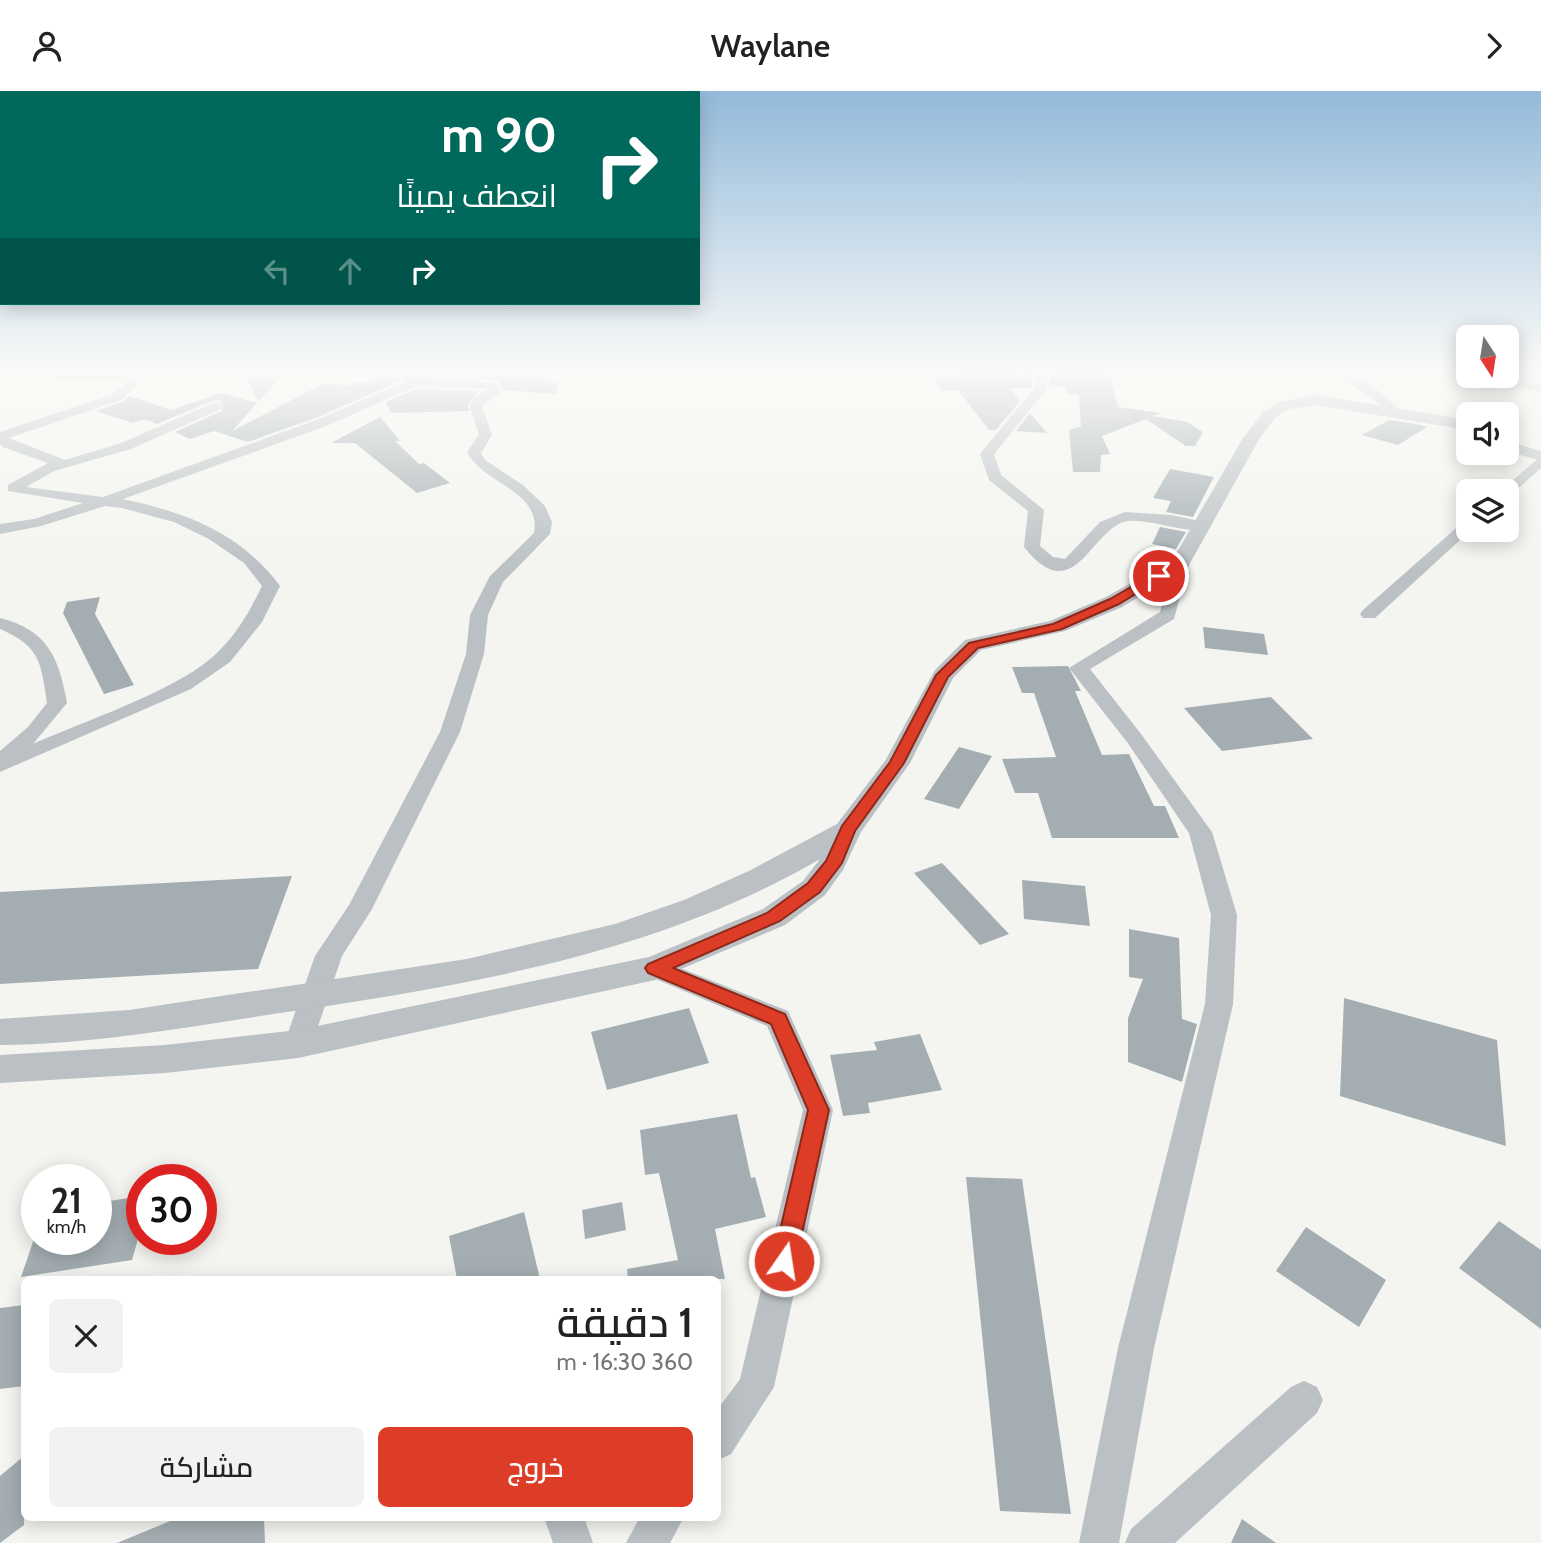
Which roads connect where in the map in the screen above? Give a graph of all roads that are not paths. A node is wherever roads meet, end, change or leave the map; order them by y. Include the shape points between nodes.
1 (4, 436) edge
2 (149, 436) edge
3 (282, 436) edge
4 (487, 436) edge
5 (1002, 436) edge
6 (1253, 436) edge
7 (1519, 439) edge
8 (1541, 445) edge
9 (1519, 450) edge
10 (1541, 458) edge
11 (54, 467) junction
12 (1519, 479) edge
13 (105, 501) junction
14 (1203, 526) junction
15 (0, 529) edge
16 (1456, 537) edge
17 (1181, 563) junction
18 (1369, 614) dead end
19 (0, 623) edge
20 (0, 764) edge
21 (848, 830) junction
22 (655, 968) junction
23 (312, 996) junction
24 (0, 1032) edge
25 (298, 1044) junction
26 (0, 1069) edge
27 (1304, 1400) dead end
28 (721, 1437) edge
29 (566, 1521) edge
30 (661, 1521) edge
31 (573, 1543) edge
32 (646, 1543) edge
33 (1099, 1543) edge
34 (1145, 1543) edge

1 - 11 street via 8,444 60,462
2 - 11 street
3 - 13 street
4 - 23 street via 474,452 479,462 540,509 541,534 496,580 478,615 475,654 450,731 359,909 338,934
5 - 14 street via 987,454 994,477 1036,510 1032,547 1042,558 1055,563 1072,561 1085,553 1102,527 1117,518 1149,517
6 - 14 street
7 - 8 street
9 - 10 street
10 - 12 street
11 - 13 street via 13,488
13 - 15 street
13 - 20 street via 162,513 213,535 248,558 271,586 253,622 223,657 184,685
14 - 17 street
16 - 18 street
17 - 21 street via 1114,602 1057,627 973,645 943,675 897,763
17 - 33 street via 1168,615 1079,669 1135,738 1200,832 1224,915 1219,1005 1136,1348
19 - 20 street via 30,636 51,666 57,703
21 - 22 street via 833,863 814,888 774,917
21 - 23 street via 795,862 671,916 530,957
22 - 25 street
22 - 28 street via 778,1019 818,1110 756,1387
23 - 24 street via 37,1033
23 - 25 street
25 - 26 street via 165,1059
27 - 34 street
29 - 31 street
30 - 32 street

